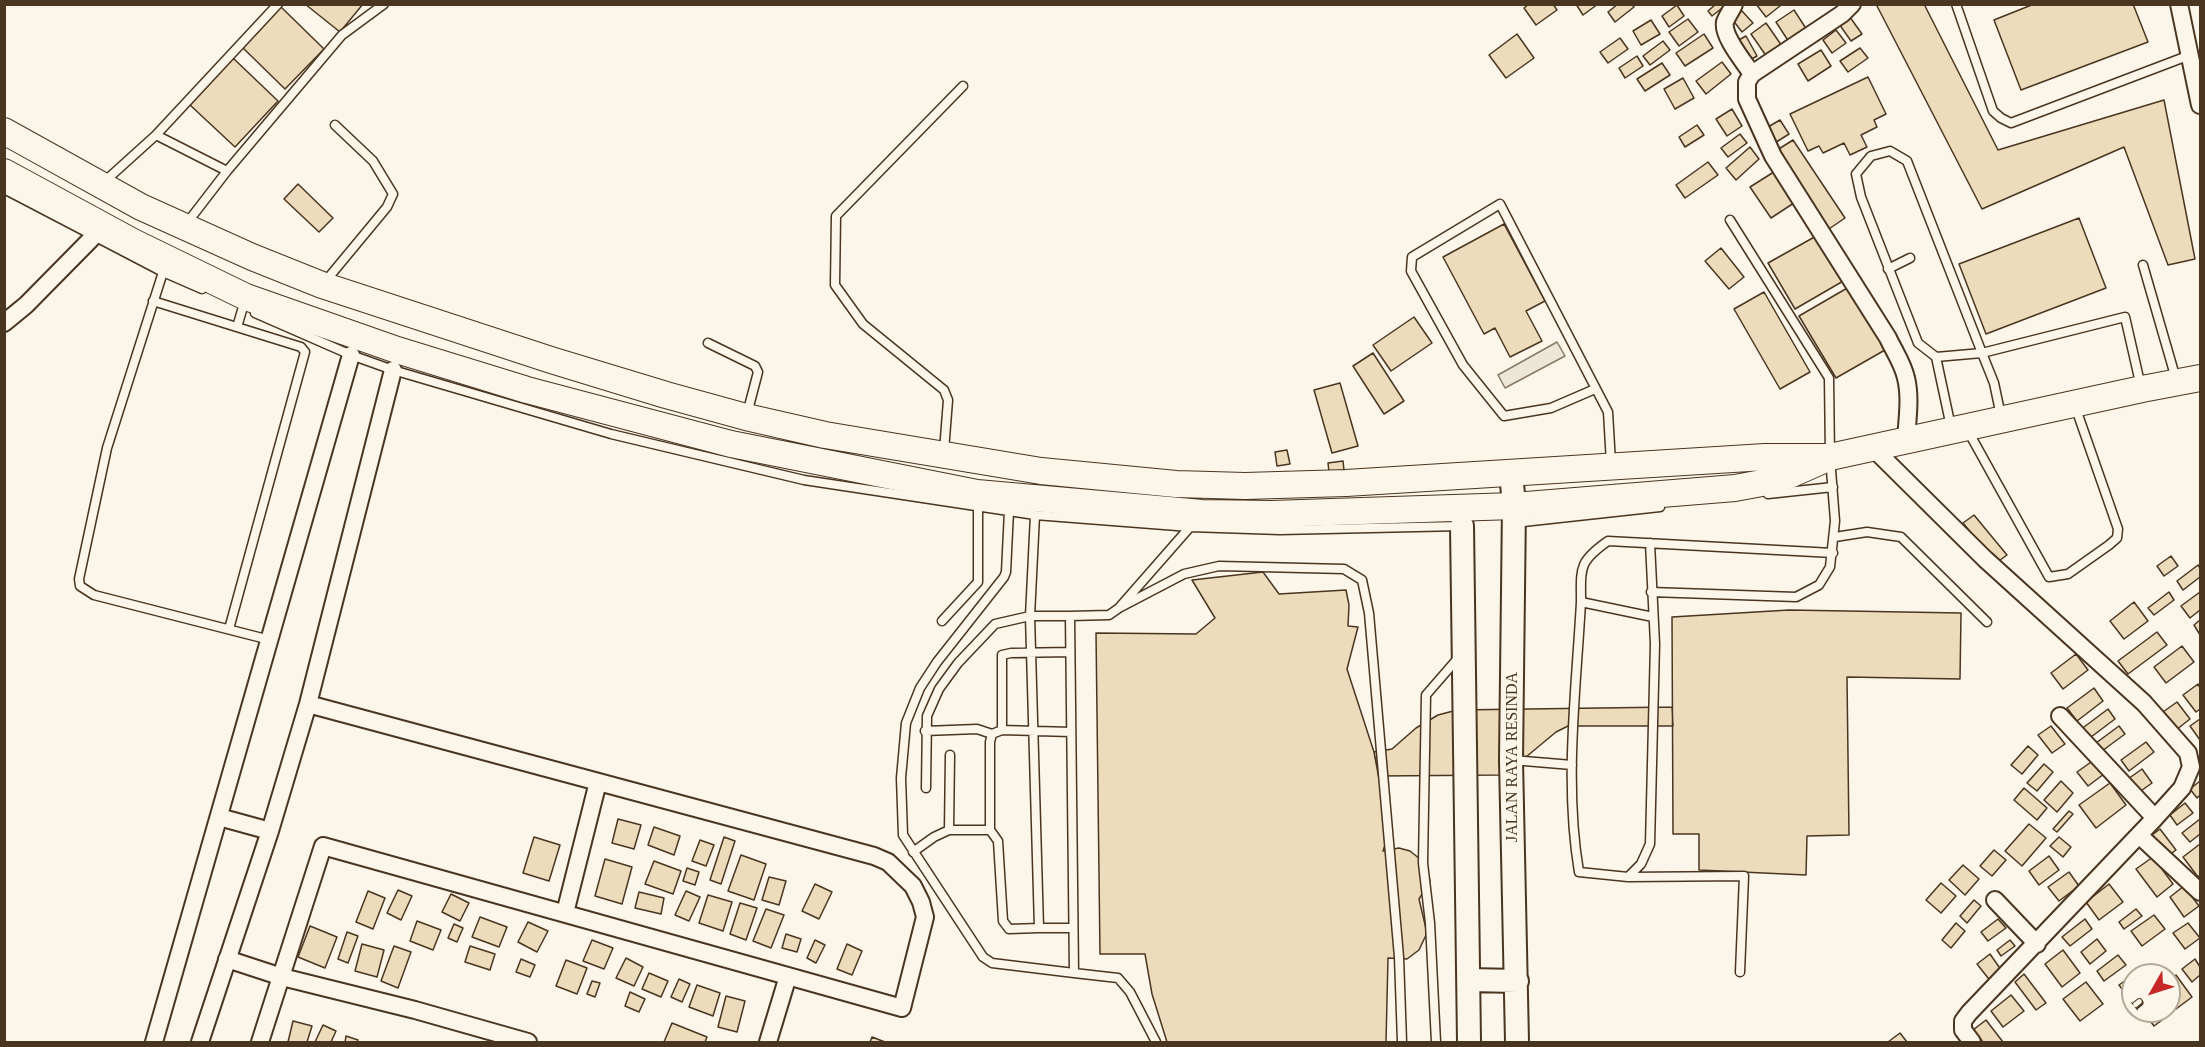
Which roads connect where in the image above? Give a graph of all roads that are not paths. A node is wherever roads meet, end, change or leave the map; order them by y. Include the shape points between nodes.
1 (278, 4) edge
2 (384, 4) edge
3 (1734, 4) edge
4 (1852, 4) edge
5 (1956, 4) edge
6 (2179, 4) edge
7 (2190, 55) junction
8 (1752, 74) junction
9 (963, 86) dead end
10 (2200, 105) edge
11 (335, 125) dead end
12 (4, 131) edge
13 (156, 135) junction
14 (227, 171) junction
15 (4, 172) edge
16 (100, 186) junction
17 (4, 189) edge
18 (1730, 220) dead end
19 (184, 227) junction
20 (94, 236) junction
21 (1910, 258) dead end
22 (2143, 264) dead end
23 (1888, 269) junction
24 (163, 272) junction
25 (322, 285) junction
26 (213, 294) dead end
27 (153, 301) junction
28 (233, 303) dead end
29 (243, 307) junction
30 (4, 323) edge
31 (237, 327) junction
32 (708, 343) dead end
33 (1982, 353) junction
34 (351, 355) junction
35 (1936, 357) junction
36 (393, 370) junction
37 (2189, 380) edge
38 (1595, 389) junction
39 (2142, 389) junction
40 (2074, 403) junction
41 (746, 417) junction
42 (2001, 419) junction
43 (1959, 429) junction
44 (1906, 441) junction
45 (1874, 449) junction
46 (944, 456) junction
47 (1830, 457) junction
48 (1611, 467) junction
49 (1511, 472) junction
50 (1833, 487) junction
51 (1762, 495) dead end
52 (978, 506) junction
53 (1667, 506) dead end
54 (1009, 511) junction
55 (1035, 515) junction
56 (1514, 515) junction
57 (1462, 526) joint
58 (1190, 527) junction
59 (1835, 537) junction
60 (1650, 543) junction
61 (1833, 553) junction
62 (1651, 592) junction
63 (1581, 602) junction
64 (1119, 608) junction
65 (1030, 616) junction
66 (1071, 616) junction
67 (1653, 618) junction
68 (942, 621) dead end
69 (1987, 622) dead end
70 (229, 629) junction
71 (271, 640) junction
72 (1465, 650) junction
73 (1031, 652) junction
74 (1070, 652) junction
75 (308, 704) junction
76 (2060, 717) dead end
77 (1002, 730) junction
78 (926, 731) junction
79 (1032, 731) junction
80 (1071, 732) junction
81 (993, 734) junction
82 (950, 755) dead end
83 (1511, 760) junction
84 (1572, 765) junction
85 (598, 782) junction
86 (926, 788) dead end
87 (219, 817) junction
88 (2155, 818) junction
89 (949, 830) junction
90 (270, 831) junction
91 (990, 831) junction
92 (2139, 835) junction
93 (913, 852) junction
94 (1628, 877) junction
95 (2200, 892) edge
96 (1995, 900) dead end
97 (564, 913) junction
98 (1039, 928) junction
99 (1073, 928) junction
100 (2037, 944) junction
101 (227, 959) junction
102 (1740, 972) dead end
103 (1074, 973) junction
104 (788, 976) junction
105 (282, 977) junction
106 (1469, 980) junction
107 (1517, 981) junction
108 (154, 1042) edge
109 (200, 1042) edge
110 (260, 1042) edge
111 (528, 1042) edge
112 (768, 1042) edge
113 (1156, 1042) edge
114 (1402, 1042) edge
115 (1436, 1042) edge
116 (1469, 1042) edge
117 (1518, 1042) edge
118 (1972, 1042) edge

1 - 13 lane
2 - 14 lane via 342,35
3 - 8 street via 1725,26
4 - 8 street
5 - 7 lane via 1994,111 2011,123
6 - 7 street
7 - 10 street
8 - 44 street via 1747,82 1747,99 1773,156 1888,338 1901,365 1908,393
9 - 46 lane via 836,216 835,285 863,324 944,390 948,400
11 - 25 lane via 373,161 393,194 387,207
12 - 16 main road
13 - 14 lane
13 - 16 lane
14 - 19 lane
15 - 56 main road via 246,297 527,390 731,444 977,493 1191,513
16 - 19 main road
17 - 20 lane
18 - 47 lane via 1829,378
19 - 25 main road
20 - 24 lane
20 - 30 street
21 - 23 lane
22 - 37 lane
23 - 33 lane via 1856,174 1871,156 1890,151 1907,161
23 - 35 lane via 1918,343
24 - 26 lane
24 - 27 lane
25 - 41 main road via 551,360
27 - 31 lane
27 - 70 lane via 107,448 80,586 94,595
28 - 29 lane
29 - 31 lane
29 - 34 lane
31 - 70 lane via 301,346 305,352
32 - 41 lane via 755,366 758,372
33 - 35 lane
33 - 39 lane via 2125,317
33 - 42 lane via 1994,383
34 - 36 lane
34 - 71 street
35 - 43 lane
36 - 52 lane via 611,434 804,480
36 - 75 street
37 - 39 main road
38 - 38 lane via 1500,204 1412,257 1411,271 1463,365 1504,416 1551,408
38 - 48 lane via 1608,412
39 - 40 main road
40 - 42 main road
40 - 43 lane via 2118,529 2117,538 2068,574 2049,577
41 - 46 main road
42 - 43 main road
43 - 44 main road
44 - 45 main road
45 - 47 main road
45 - 88 street via 1985,560 2144,703 2188,753 2192,767 2182,788
46 - 49 main road via 1041,471 1176,484 1245,486
47 - 48 main road
47 - 50 lane
47 - 56 main road via 1778,480 1735,488
48 - 49 main road
49 - 56 street, JALAN RAYA RESINDA
50 - 51 lane
50 - 59 lane
52 - 54 lane
52 - 68 lane via 978,582
53 - 56 lane
54 - 55 lane
54 - 93 lane via 1004,577 937,662 920,688 906,723 901,778 903,835
55 - 58 lane
55 - 65 lane
56 - 83 street, JALAN RAYA RESINDA
57 - 58 lane via 1280,530
57 - 72 street
58 - 64 lane
59 - 61 lane
59 - 69 lane via 1867,532 1901,537
60 - 61 lane
60 - 62 lane
60 - 63 lane via 1608,541 1591,553 1581,569
61 - 62 lane via 1819,585 1796,597
62 - 67 lane
63 - 67 lane
63 - 84 lane
64 - 66 lane via 1109,615
64 - 114 lane via 1184,574 1219,566 1344,569 1362,580 1369,613 1399,957
65 - 66 lane
65 - 73 lane
65 - 78 lane via 995,624 970,649 939,689 927,716
66 - 74 lane
67 - 94 lane via 1650,844 1641,864
70 - 71 lane
71 - 87 street
72 - 106 street
72 - 115 lane via 1426,695 1424,863
73 - 74 lane
73 - 77 lane via 1002,655
73 - 79 lane
74 - 80 lane
75 - 85 street
75 - 90 street
76 - 88 street
77 - 79 lane
77 - 81 lane
78 - 81 lane via 977,729
78 - 86 lane
79 - 80 lane
79 - 98 lane
80 - 99 lane
81 - 91 lane
82 - 89 lane
83 - 84 lane
83 - 107 street, JALAN RAYA RESINDA
84 - 94 lane via 1573,837 1579,872
85 - 97 street
85 - 104 street via 874,856 893,866 913,886 925,917 902,1008
87 - 90 street
87 - 108 street
88 - 92 street
89 - 91 lane
89 - 93 lane
90 - 101 street
91 - 98 lane via 999,841 1005,926
92 - 95 street
92 - 100 street
93 - 103 lane via 983,957 992,963
94 - 102 lane via 1744,876
96 - 100 street
97 - 104 street
97 - 105 street via 323,846
98 - 99 lane
99 - 103 lane
100 - 118 street via 1964,1021 1963,1030
101 - 105 street
101 - 109 street
103 - 113 lane via 1118,978 1130,992
104 - 112 street
105 - 110 street
105 - 111 street
106 - 107 street
106 - 116 street
107 - 117 street, JALAN RAYA RESINDA

